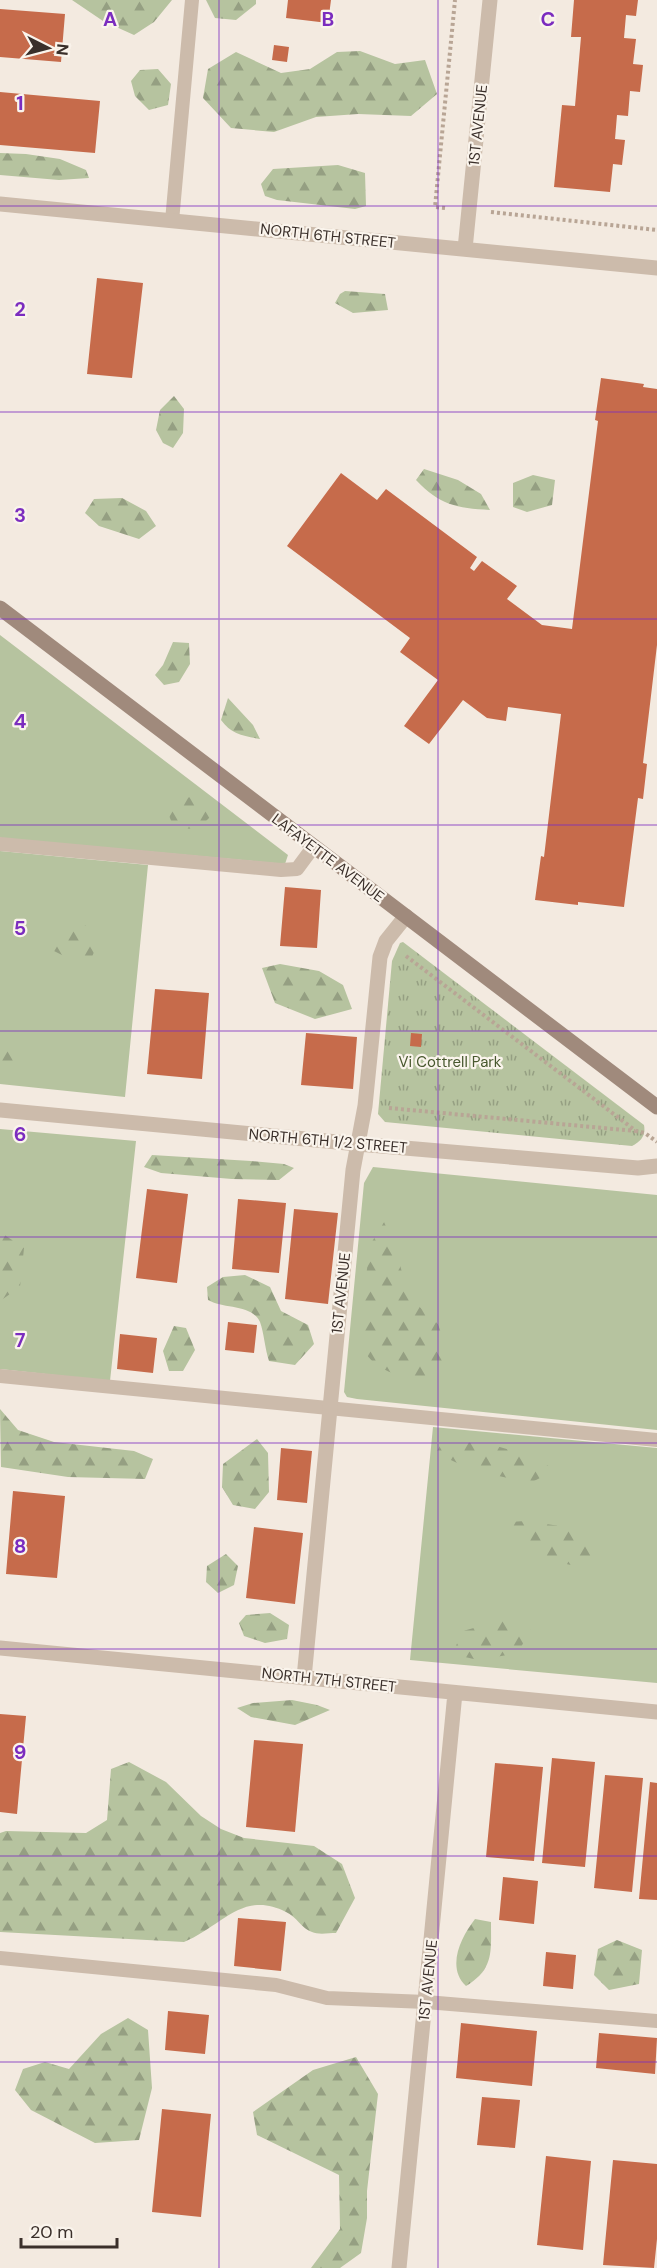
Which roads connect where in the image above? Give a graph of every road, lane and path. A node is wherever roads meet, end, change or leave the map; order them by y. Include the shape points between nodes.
1 (192, 0) edge
2 (490, 0) edge
3 (0, 204) edge
4 (172, 221) junction
5 (465, 249) junction
6 (657, 268) edge
7 (0, 608) edge
8 (0, 844) edge
9 (314, 846) junction
10 (406, 916) junction
11 (386, 941) junction
12 (365, 1106) junction
13 (657, 1107) edge
14 (0, 1110) edge
15 (636, 1131) junction
16 (657, 1142) edge
17 (358, 1144) junction
18 (657, 1166) edge
19 (0, 1376) edge
20 (329, 1409) junction
21 (657, 1440) edge
22 (0, 1648) edge
23 (304, 1678) junction
24 (455, 1693) junction
25 (657, 1712) edge
26 (0, 1958) edge
27 (426, 2002) junction
28 (657, 2021) edge
29 (399, 2268) edge

1 - 4 lane
2 - 5 street, 1ST AVENUE
3 - 4 street, NORTH 6TH STREET
4 - 5 street, NORTH 6TH STREET
5 - 6 street, NORTH 6TH STREET
7 - 9 street, LAFAYETTE AVENUE
8 - 9 lane via 281,870 297,869
9 - 10 street, LAFAYETTE AVENUE
10 - 11 street, 1ST AVENUE
10 - 13 street, LAFAYETTE AVENUE
11 - 12 street, 1ST AVENUE via 380,957
11 - 15 path
12 - 15 path
12 - 17 street, 1ST AVENUE
14 - 17 street, NORTH 6TH 1/2 STREET
15 - 16 path via 645,1132
17 - 18 street, NORTH 6TH 1/2 STREET via 638,1168
17 - 20 street, 1ST AVENUE
19 - 20 lane
20 - 21 lane
20 - 23 street, 1ST AVENUE
22 - 23 street, NORTH 7TH STREET
23 - 24 street, NORTH 7TH STREET
24 - 25 street, NORTH 7TH STREET
24 - 27 street, 1ST AVENUE
26 - 27 lane via 276,1985 327,1998
27 - 28 lane
27 - 29 street, 1ST AVENUE

